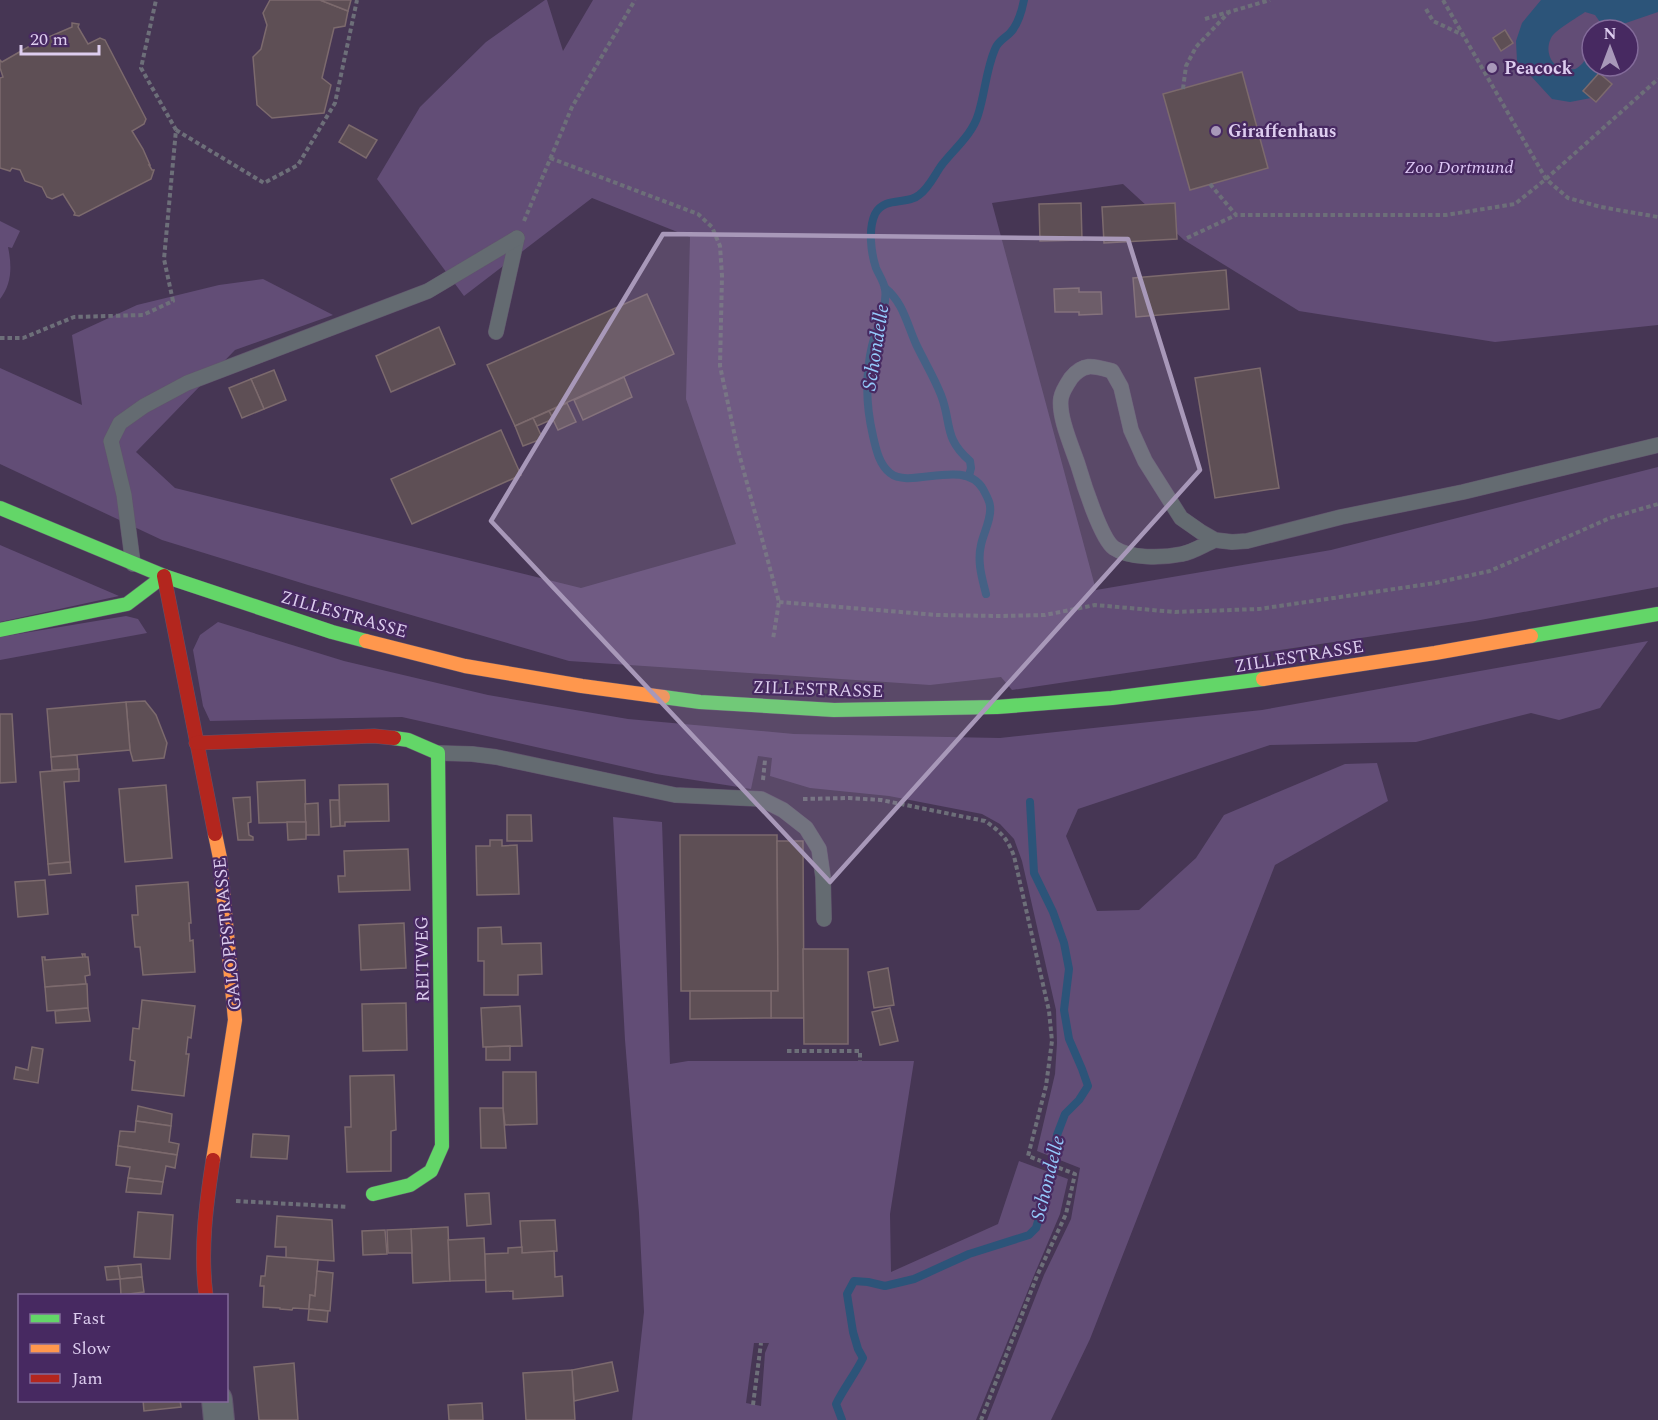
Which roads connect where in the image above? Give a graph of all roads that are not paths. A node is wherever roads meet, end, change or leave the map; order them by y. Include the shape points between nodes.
1 (496, 332) dead end
2 (1658, 445) edge
3 (0, 508) edge
4 (1215, 540) junction
5 (133, 564) junction
6 (164, 576) junction
7 (1658, 614) edge
8 (0, 630) edge
9 (196, 743) junction
10 (438, 753) junction
11 (824, 919) dead end
12 (373, 1194) road end
13 (206, 1294) edge
14 (217, 1402) edge
15 (219, 1420) edge

1 - 5 lane via 517,238 428,291 187,383 144,406 120,423 111,441 124,495
2 - 4 lane via 1247,541
3 - 5 main road, ZILLESTRASSE
4 - 4 lane via 1181,518 1157,481 1131,430 1121,387 1112,371 1092,365 1078,370 1061,397 1061,411 1098,521 1114,548 1143,557 1165,556 1183,554
5 - 6 main road, ZILLESTRASSE
6 - 7 main road, ZILLESTRASSE via 332,632 465,666 700,702 834,710 997,707 1227,685
6 - 8 main road via 127,604
6 - 9 main road, GALOPPSTRASSE
9 - 10 main road via 374,736 408,740
9 - 13 main road, GALOPPSTRASSE via 220,858 235,1020 207,1199 203,1272
10 - 11 lane via 496,757 675,795 761,800 783,810 806,828 819,849
10 - 12 main road, REITWEG via 442,1146 431,1171 410,1185
14 - 15 street

